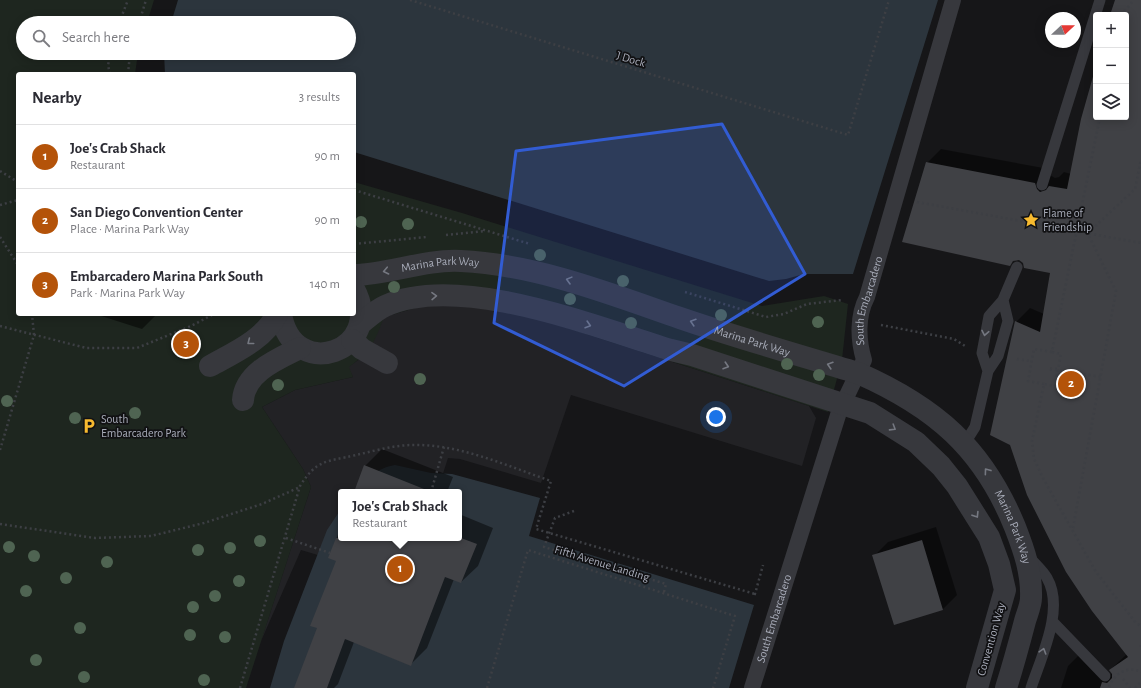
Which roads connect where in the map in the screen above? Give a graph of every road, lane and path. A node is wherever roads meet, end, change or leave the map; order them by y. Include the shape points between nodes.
1 (128, 0) edge
2 (146, 0) edge
3 (410, 0) edge
4 (889, 0) edge
5 (953, 0) edge
6 (1100, 0) edge
7 (1134, 0) edge
8 (1124, 12) edge
9 (122, 16) edge
10 (141, 16) edge
11 (109, 60) edge
12 (129, 60) edge
13 (110, 72) edge
14 (128, 72) edge
15 (1099, 120) edge
16 (1141, 159) edge
17 (0, 171) edge
18 (16, 181) edge
19 (1042, 184) dead end
20 (16, 201) edge
21 (916, 202) dead end
22 (0, 206) edge
23 (486, 230) dead end
24 (1076, 231) junction
25 (1088, 234) junction
26 (440, 235) dead end
27 (432, 236) dead end
28 (0, 237) edge
29 (1141, 243) edge
30 (356, 244) edge
31 (16, 262) edge
32 (1017, 267) dead end
33 (356, 275) edge
34 (356, 293) edge
35 (1003, 300) junction
36 (863, 305) junction
37 (784, 314) dead end
38 (32, 316) edge
39 (210, 316) edge
40 (276, 316) edge
41 (281, 316) edge
42 (861, 322) junction
43 (0, 326) edge
44 (356, 332) junction
45 (34, 335) junction
46 (300, 348) junction
47 (967, 348) dead end
48 (1052, 352) junction
49 (1016, 358) dead end
50 (1031, 361) junction
51 (387, 363) dead end
52 (210, 366) dead end
53 (1058, 369) junction
54 (988, 371) junction
55 (858, 373) junction
56 (1101, 377) junction
57 (1044, 384) junction
58 (243, 400) dead end
59 (843, 404) junction
60 (965, 443) junction
61 (444, 447) junction
62 (0, 450) edge
63 (300, 486) junction
64 (432, 489) edge
65 (574, 510) dead end
66 (0, 524) edge
67 (1072, 529) junction
68 (550, 533) junction
69 (286, 538) junction
70 (1024, 551) junction
71 (330, 553) dead end
72 (664, 592) junction
73 (755, 594) dead end
74 (1052, 621) junction
75 (1141, 626) edge
76 (1141, 645) edge
77 (1141, 649) edge
78 (1141, 672) edge
79 (1105, 676) dead end
80 (1141, 682) edge
81 (1109, 687) edge
82 (240, 688) edge
83 (487, 688) edge
84 (713, 688) edge
85 (752, 688) edge
86 (977, 688) edge
87 (1006, 688) edge
88 (1031, 688) edge
89 (1135, 688) edge

1 - 9 path
2 - 10 path
3 - 4 path, J Dock via 848,135
5 - 36 street, South Embarcadero
6 - 19 lane
7 - 8 path
11 - 13 path
12 - 14 path
15 - 24 path
16 - 25 path via 1136,189
17 - 18 path
20 - 22 path
21 - 24 path
23 - 26 path
24 - 25 path
24 - 48 path
25 - 29 path
25 - 56 path via 1116,291
27 - 30 path
28 - 31 path
32 - 35 lane
55 -> 33 street, Marina Park Way via 680,318 573,281 527,270 461,261 429,262
34 - 44 street via 362,312
35 - 54 lane via 1008,321 998,356
35 -> 54 lane via 989,316 982,353
36 - 37 path via 843,300 827,301 807,304
36 - 42 street, South Embarcadero
38 - 45 path
39 - 45 path via 137,348 86,348
40 -> 52 street via 264,332 244,347
41 - 46 street via 283,327 290,339
42 - 47 path via 954,339
42 - 55 street, South Embarcadero via 859,345 864,360
43 - 45 path
44 - 46 street via 339,350 322,354
44 - 51 street via 362,349
44 -> 59 street via 385,306 417,297 473,298 518,304 692,355
45 - 62 path
46 - 58 street via 266,366 250,380 244,389
48 - 50 path via 1034,348
48 - 53 path via 1061,354
49 - 50 path
50 - 57 path via 1028,381
53 - 56 path, bridge via 1050,369
53 - 57 path via 1055,386
54 - 60 lane via 975,427
55 - 59 street, South Embarcadero
55 - 60 street, Marina Park Way via 911,400
56 - 67 path
57 - 67 path via 1032,441 1034,459
59 - 85 street, South Embarcadero
59 -> 86 street, Convention Way via 859,408 916,442 957,486 989,537 1005,590
70 -> 60 street, Marina Park Way via 1008,509 990,475
61 - 63 path via 412,444 316,465
61 - 64 path
61 - 68 path via 551,481 536,529
63 - 66 path via 262,504 211,521 152,536 95,538
63 - 69 path
65 - 68 path via 555,518
67 - 75 path via 1096,572
68 - 72 path via 544,548 666,584
68 - 73 path
69 - 71 path
69 - 82 path
70 - 74 lane via 1047,578 1055,602
70 - 87 street, Marina Park Way via 1032,599
72 - 83 path, Fifth Avenue Landing via 528,550
72 - 84 path, Fifth Avenue Landing via 735,616
74 - 79 lane
88 -> 74 lane
76 - 77 path
78 - 81 path, bridge via 1123,671 1112,680
80 - 89 path

